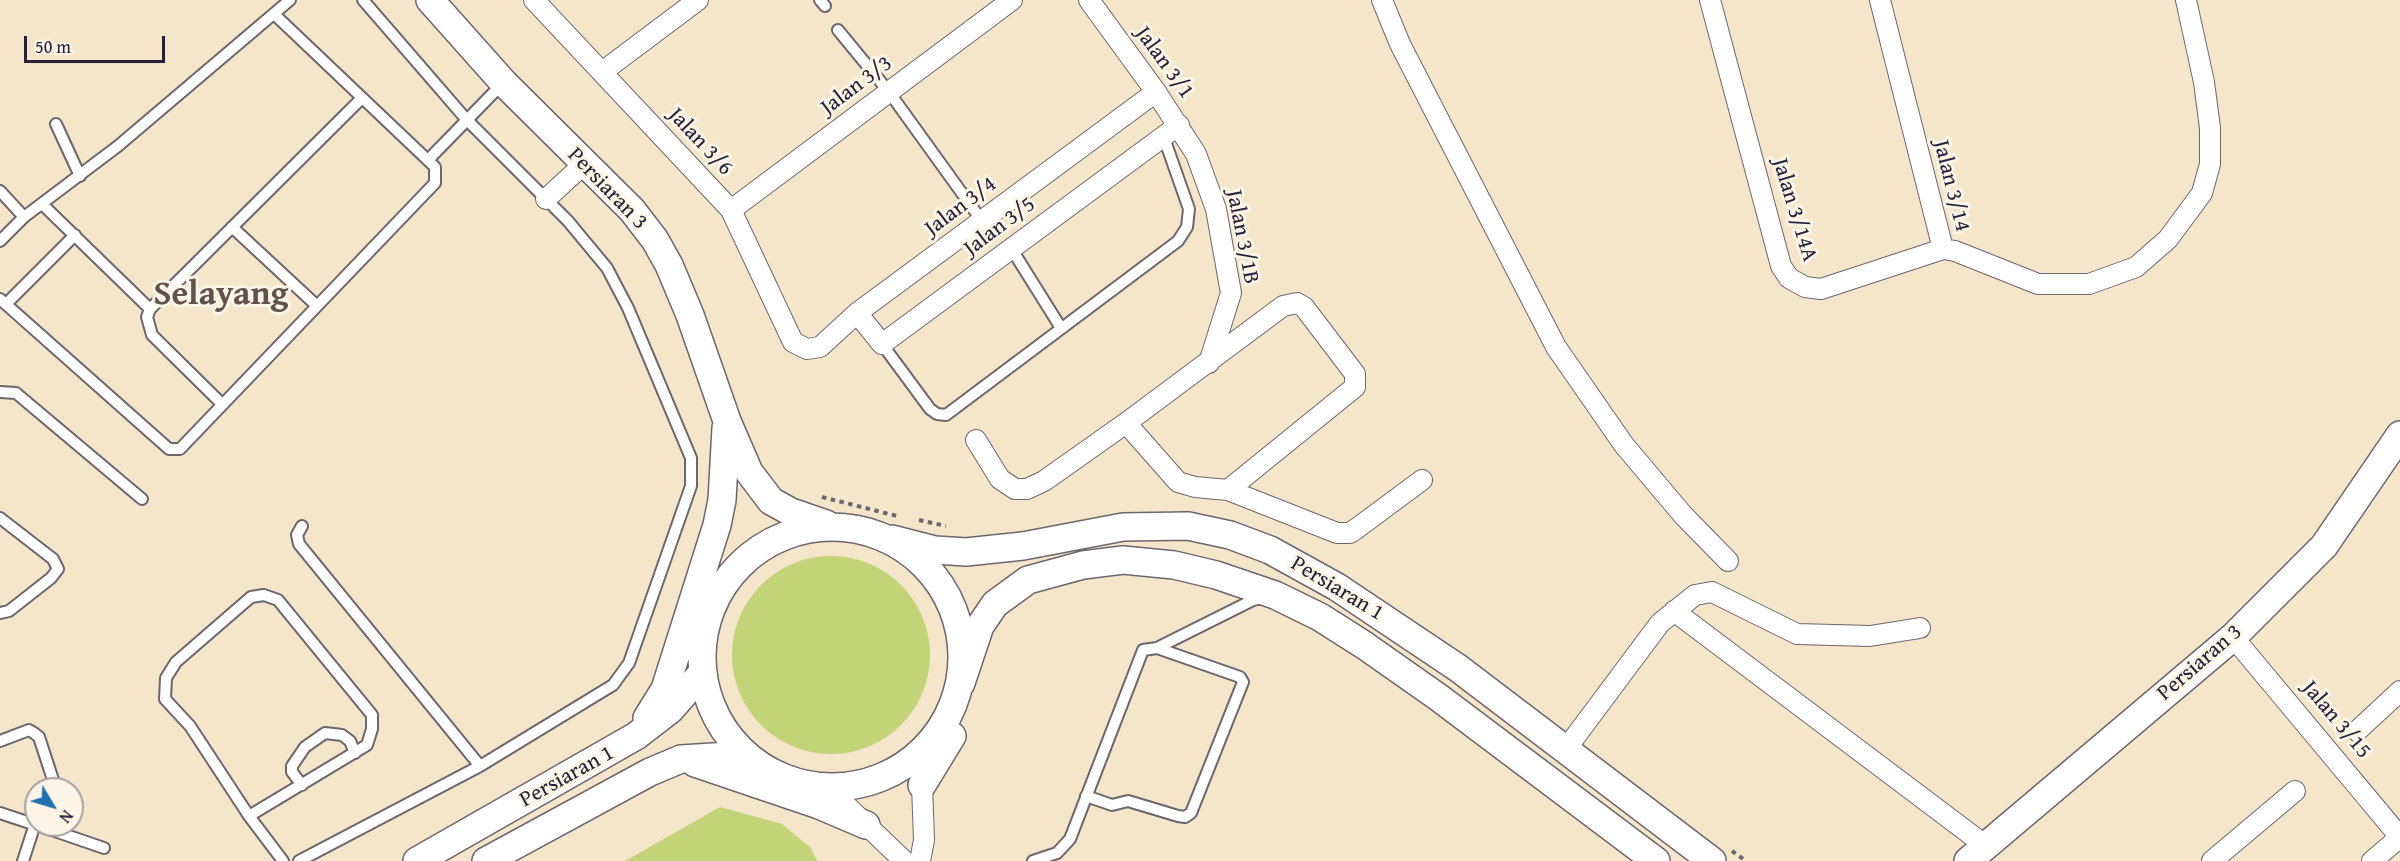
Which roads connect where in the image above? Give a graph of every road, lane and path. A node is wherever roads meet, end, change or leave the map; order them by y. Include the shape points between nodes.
1 (290, 0) edge
2 (363, 0) edge
3 (430, 0) edge
4 (534, 0) edge
5 (698, 0) edge
6 (1012, 0) edge
7 (1089, 0) edge
8 (1382, 0) edge
9 (1710, 0) edge
10 (1880, 0) edge
11 (2186, 0) edge
12 (273, 14) junction
13 (838, 30) dead end
14 (602, 72) junction
15 (504, 82) junction
16 (889, 92) junction
17 (1156, 92) junction
18 (362, 98) junction
19 (466, 119) junction
20 (56, 124) dead end
21 (1171, 130) junction
22 (428, 160) junction
23 (584, 164) junction
24 (80, 176) junction
25 (0, 191) edge
26 (546, 199) junction
27 (42, 204) junction
28 (731, 210) junction
29 (24, 217) junction
30 (982, 221) junction
31 (232, 227) junction
32 (75, 235) junction
33 (0, 241) edge
34 (1011, 248) junction
35 (1943, 249) junction
36 (3, 301) edge
37 (316, 305) junction
38 (150, 309) junction
39 (857, 314) junction
40 (1061, 328) junction
41 (793, 342) joint
42 (882, 344) junction
43 (1209, 363) junction
44 (0, 392) edge
45 (222, 404) junction
46 (727, 421) junction
47 (1126, 423) junction
48 (2400, 435) edge
49 (976, 440) dead end
50 (744, 460) junction
51 (1422, 480) dead end
52 (1228, 490) junction
53 (142, 500) dead end
54 (0, 518) edge
55 (302, 526) dead end
56 (832, 526) junction
57 (892, 539) junction
58 (1000, 549) junction
59 (1728, 561) dead end
60 (1028, 580) junction
61 (721, 589) junction
62 (1275, 595) junction
63 (1674, 611) junction
64 (0, 614) edge
65 (1920, 628) dead end
66 (2233, 637) junction
67 (1153, 648) junction
68 (702, 673) junction
69 (961, 683) junction
70 (2400, 691) edge
71 (2357, 731) dead end
72 (636, 736) junction
73 (0, 741) edge
74 (930, 744) junction
75 (1566, 749) junction
76 (355, 753) junction
77 (745, 754) junction
78 (681, 759) junction
79 (480, 766) junction
80 (52, 777) edge
81 (302, 785) junction
82 (922, 785) junction
83 (828, 788) junction
84 (2295, 790) dead end
85 (1086, 796) junction
86 (0, 813) edge
87 (249, 816) junction
88 (24, 821) edge
89 (866, 825) junction
90 (32, 837) edge
91 (71, 837) edge
92 (2400, 837) edge
93 (104, 848) dead end
94 (1977, 853) edge
95 (23, 861) edge
96 (283, 861) edge
97 (298, 861) edge
98 (417, 861) edge
99 (486, 861) edge
100 (904, 861) edge
101 (920, 861) edge
102 (1033, 861) edge
103 (1656, 861) edge
104 (1712, 861) edge
105 (2212, 861) edge
106 (2372, 861) edge

1 - 12 lane
2 - 19 lane
3 - 15 main road, Persiaran 3
4 - 14 street, Jalan 3/6
5 - 14 street
6 - 16 street, Jalan 3/3
7 - 17 street, Jalan 3/1
8 - 59 street via 1400,45 1556,347 1624,444 1683,515
9 - 35 street, Jalan 3/14A via 1781,266 1789,278 1821,289
10 - 35 street, Jalan 3/14
11 - 35 street, Jalan 3/14 via 2204,82 2210,164 2202,193 2168,239 2136,267 2089,284 2038,284 1955,250
12 - 18 lane
12 - 24 lane
13 - 16 lane
14 - 28 street, Jalan 3/6
15 - 19 lane
15 - 23 main road, Persiaran 3
16 - 28 street, Jalan 3/3
16 - 30 lane
17 - 21 street, Jalan 3/1
17 - 30 street, Jalan 3/4
18 - 22 lane
18 - 31 lane
19 - 22 lane
19 - 26 lane
20 - 24 lane
21 - 34 street, Jalan 3/5
21 - 40 lane via 1189,209 1187,227 1178,241
21 - 43 street, Jalan 3/1B via 1196,154 1216,209 1231,293
22 - 37 lane via 435,168 435,183
23 - 26 street
23 - 46 main road, Persiaran 3 via 632,210 669,265
24 - 27 lane
25 - 29 lane
26 - 79 lane via 601,261 628,308 691,458 691,486 629,663 613,686
27 - 29 lane
27 - 32 lane
28 - 41 street, Jalan 3/6
29 - 33 lane
30 - 39 street, Jalan 3/4
31 - 37 lane
31 - 38 lane
32 - 36 lane
32 - 38 lane
34 - 40 lane
34 - 42 street, Jalan 3/5
36 - 45 lane via 170,449 180,449
37 - 45 lane
38 - 45 lane via 147,317 152,335
39 - 41 street, Jalan 3/4 via 820,347 807,349
39 - 42 street
40 - 42 lane via 946,414 930,409
43 - 47 street
43 - 52 street via 1283,306 1297,303 1304,307 1356,380 1349,394
44 - 53 lane via 16,393
46 - 50 main road, Persiaran 3
46 - 72 main road via 717,525 664,689
47 - 49 street via 1027,489 1015,489 1000,479
47 - 52 street via 1178,482
48 - 66 main road, Persiaran 3 via 2324,546
50 - 56 main road, Persiaran 3 via 771,501
50 - 58 main road via 789,494
50 - 61 main road, Persiaran 3
51 - 52 street via 1350,532 1337,533
54 - 64 lane via 53,559 58,569 9,611
55 - 79 lane via 297,535 299,544
56 - 57 main road via 862,529
56 - 61 main road via 799,530 768,543 742,563
57 - 58 main road, Persiaran 1 via 935,550
57 - 69 main road via 920,558 942,584 957,615 963,648
58 - 75 main road, Persiaran 1 via 1123,527 1188,526 1230,535 1270,550 1374,610
60 - 62 main road, Persiaran 1 via 1083,565 1124,560 1174,565
60 - 69 main road, Persiaran 1 via 995,604 980,626
60 - 82 main road via 1022,600 986,657 958,729
61 - 68 main road, Persiaran 1 via 706,625
62 - 67 lane via 1253,600
62 - 103 main road, Persiaran 1 via 1320,617 1374,652
63 - 65 street via 1695,595 1713,592 1797,634 1870,636
63 - 75 street via 1660,623
63 - 94 street
66 - 92 street, Jalan 3/15
66 - 94 main road, Persiaran 3
67 - 85 lane via 1143,650
67 - 85 lane via 1244,681 1191,813 1178,816 1128,801 1112,805
68 - 72 main road, Persiaran 1 via 671,709
68 - 77 main road, Persiaran 1 via 719,723
69 - 74 main road, Persiaran 1 via 954,705
70 - 71 street
72 - 98 main road, Persiaran 1
73 - 80 lane via 29,730 34,732
74 - 82 street
74 - 83 main road, Persiaran 1 via 900,768 866,784
75 - 104 main road, Persiaran 1
76 - 81 lane
76 - 81 lane via 342,735 325,733 305,747 292,766
76 - 87 lane via 367,746 372,715 278,600 264,595 251,597 176,662 166,678 165,699 190,726
77 - 78 main road, Persiaran 1
77 - 83 main road, Persiaran 1 via 770,772 798,783
78 - 89 main road via 719,769
78 - 99 main road, Persiaran 1
79 - 97 lane
81 - 87 lane
82 - 101 street via 924,840
83 - 89 street
84 - 105 street
85 - 102 lane via 1065,846
86 - 88 lane
87 - 96 lane
89 - 100 street
90 - 95 lane
91 - 93 lane
92 - 106 street

